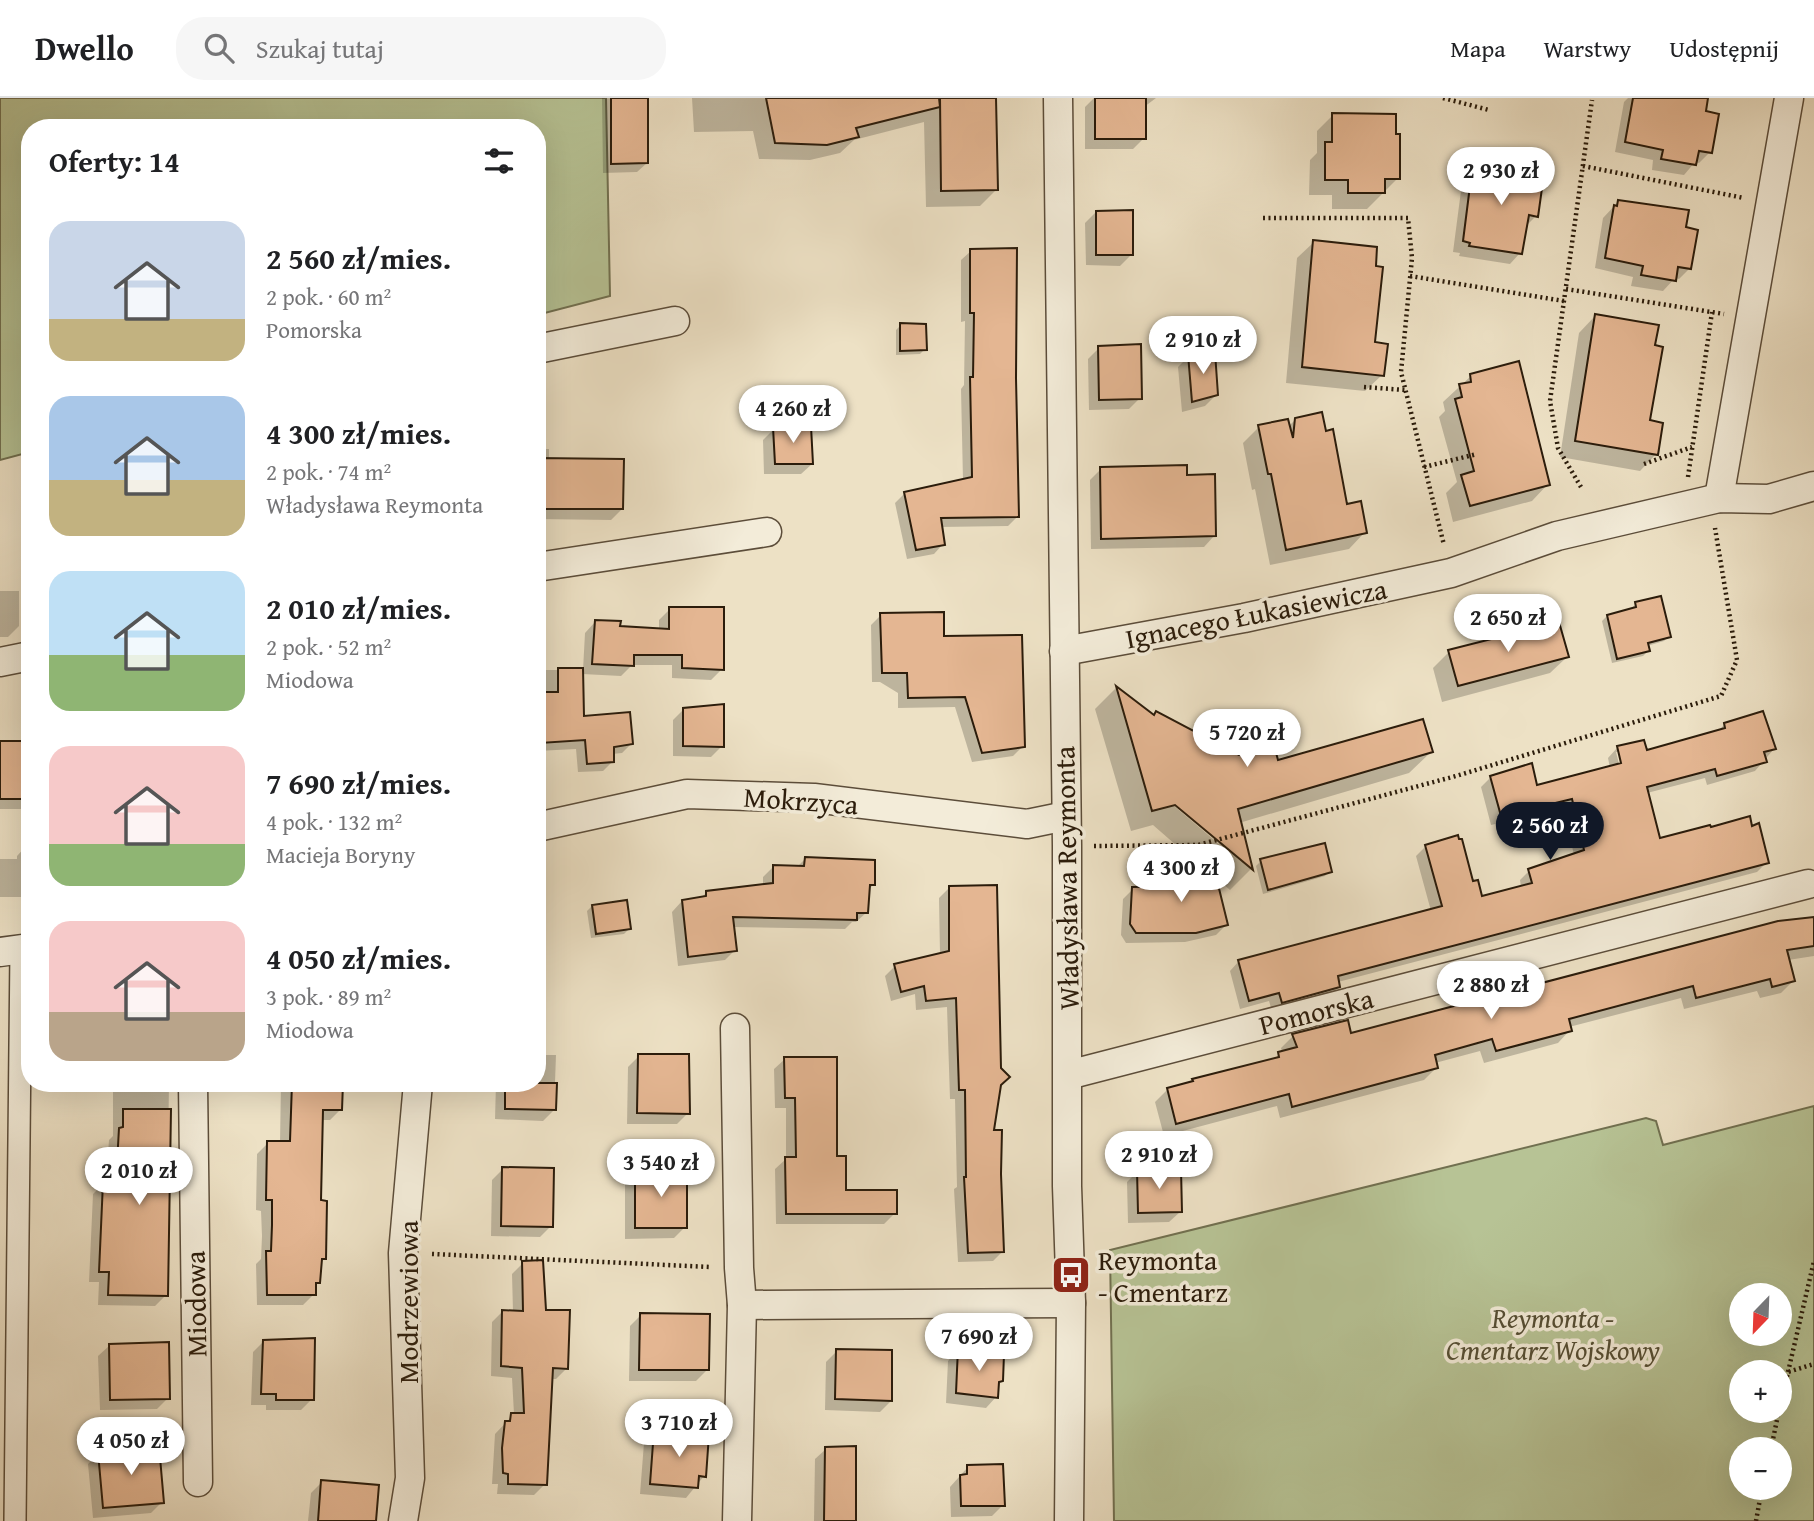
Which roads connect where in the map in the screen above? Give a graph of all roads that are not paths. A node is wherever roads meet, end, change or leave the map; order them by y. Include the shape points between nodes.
1 (1058, 98) edge
2 (1789, 98) edge
3 (675, 321) dead end
4 (546, 347) edge
5 (1814, 486) edge
6 (1704, 501) junction
7 (767, 532) dead end
8 (546, 566) edge
9 (1063, 651) junction
10 (21, 658) edge
11 (0, 662) edge
12 (1066, 816) junction
13 (546, 825) edge
14 (1808, 884) dead end
15 (17, 950) edge
16 (735, 1028) dead end
17 (1068, 1075) junction
18 (193, 1092) edge
19 (417, 1092) edge
20 (1071, 1303) junction
21 (741, 1304) junction
22 (198, 1482) dead end
23 (15, 1521) edge
24 (403, 1521) edge
25 (737, 1521) edge
26 (1069, 1521) edge

1 - 9 street, Władysława Reymonta
2 - 6 street via 1751,318
3 - 4 street
5 - 6 street, Ignacego Łukasiewicza via 1769,499
6 - 9 street, Ignacego Łukasiewicza via 1557,536 1451,573
7 - 8 street
9 - 12 street, Władysława Reymonta
10 - 11 street
12 - 13 street, Mokrzyca via 1027,824 814,798 687,794
12 - 17 street, Władysława Reymonta
14 - 17 street, Pomorska
15 - 23 street
16 - 21 street
17 - 20 street, Władysława Reymonta
18 - 22 street, Miodowa
19 - 24 street, Modrzewiowa via 403,1253 410,1478
20 - 21 street
20 - 26 street, Władysława Reymonta
21 - 25 street

